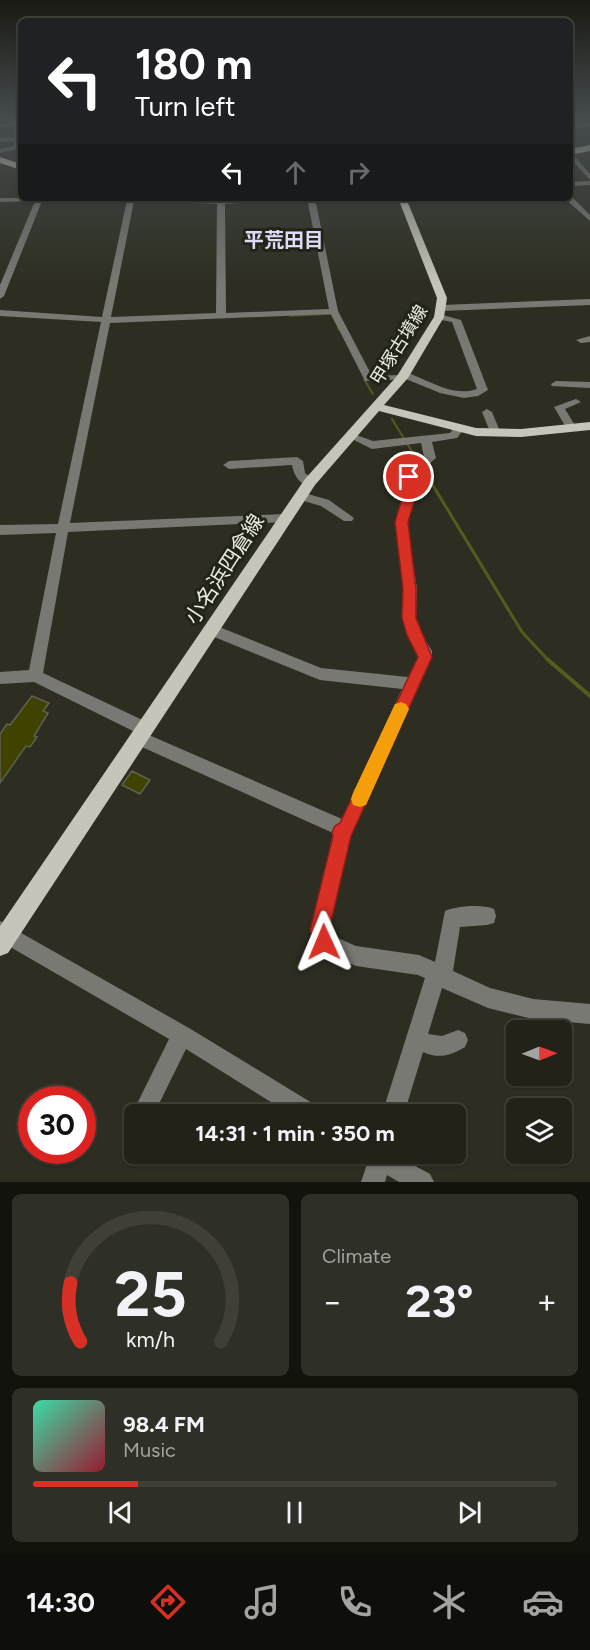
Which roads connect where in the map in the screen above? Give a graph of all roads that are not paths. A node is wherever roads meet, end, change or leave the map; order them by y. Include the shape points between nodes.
1 (590, 183) edge
2 (573, 184) edge
3 (18, 199) edge
4 (0, 200) edge
5 (39, 201) edge
6 (131, 201) edge
7 (191, 201) edge
8 (240, 201) edge
9 (312, 201) edge
10 (403, 201) edge
11 (572, 201) edge
12 (221, 202) junction
13 (588, 215) edge
14 (0, 296) edge
15 (590, 302) edge
16 (334, 311) junction
17 (0, 313) edge
18 (440, 313) junction
19 (221, 315) junction
20 (106, 321) junction
21 (404, 376) junction
22 (556, 384) dead end
23 (590, 385) edge
24 (576, 402) dead end
25 (378, 407) junction
26 (487, 412) dead end
27 (590, 426) edge
28 (571, 427) junction
29 (459, 429) junction
30 (496, 434) junction
31 (351, 436) junction
32 (426, 439) junction
33 (229, 465) dead end
34 (306, 489) junction
35 (285, 518) junction
36 (348, 518) dead end
37 (63, 528) junction
38 (0, 530) edge
39 (212, 630) junction
40 (35, 676) junction
41 (0, 678) edge
42 (412, 684) junction
43 (142, 733) junction
44 (341, 832) junction
45 (487, 915) dead end
46 (2, 936) edge
47 (439, 976) junction
48 (590, 1014) edge
49 (182, 1035) junction
50 (417, 1040) junction
51 (458, 1040) dead end
52 (148, 1104) edge
53 (293, 1104) edge
54 (396, 1104) edge
55 (375, 1164) edge
56 (392, 1164) edge
57 (372, 1182) edge
58 (422, 1182) edge

1 - 2 street
3 - 4 street
5 - 14 street
6 - 20 street
7 - 12 street
8 - 12 street
9 - 16 street
10 - 18 main road, 甲塚古墳線 via 439,291
11 - 13 street
12 - 19 street
15 - 18 street
16 - 19 street
16 - 21 street via 369,379
17 - 20 street
18 - 21 main road, 甲塚古墳線
18 - 21 street via 455,319 483,390 453,393
19 - 20 street
20 - 37 street
21 - 25 main road, 甲塚古墳線
22 - 23 street
24 - 28 street via 559,407
25 - 29 main road
25 - 31 main road, 小名浜四倉線
26 - 30 street
27 - 28 main road
28 - 30 main road
29 - 30 main road
29 - 32 street via 453,436
31 - 32 street via 372,445
31 - 34 main road, 小名浜四倉線
32 - 42 street via 430,458 409,477 408,502 401,522 410,589 409,618 425,657
33 - 34 street via 297,461
34 - 35 main road, 小名浜四倉線
34 - 36 street
35 - 37 street
35 - 39 main road, 小名浜四倉線
37 - 38 street
37 - 40 street
39 - 42 street via 320,674
39 - 43 main road, 小名浜四倉線
40 - 41 street
40 - 43 street
42 - 44 street via 346,829
43 - 44 street via 339,827
43 - 46 main road, 小名浜四倉線
44 - 47 street via 320,930 324,942 356,956 419,965
45 - 47 street via 452,918
46 - 49 street
47 - 48 street via 510,1004
47 - 50 street
49 - 52 street
49 - 53 street
50 - 51 street via 445,1048
50 - 54 street
55 - 57 street
56 - 58 street

